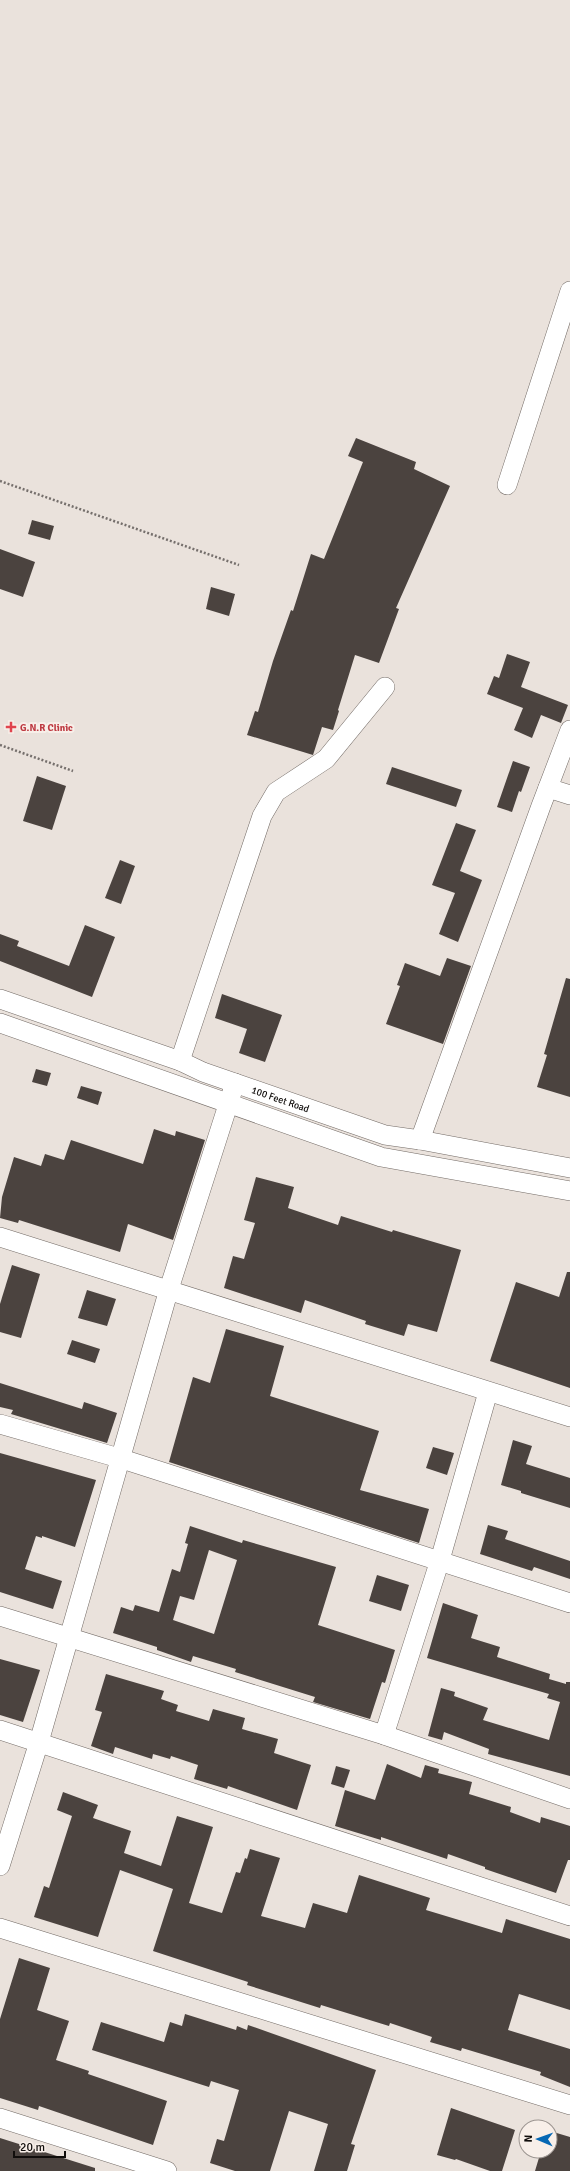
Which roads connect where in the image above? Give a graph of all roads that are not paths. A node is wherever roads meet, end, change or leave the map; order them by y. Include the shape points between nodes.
1 (570, 291) edge
2 (507, 485) dead end
3 (385, 687) dead end
4 (570, 730) edge
5 (548, 788) junction
6 (570, 795) edge
7 (0, 999) edge
8 (0, 1023) edge
9 (180, 1061) junction
10 (235, 1083) junction
11 (228, 1103) junction
12 (420, 1140) junction
13 (570, 1168) edge
14 (570, 1191) edge
15 (0, 1237) edge
16 (169, 1289) junction
17 (488, 1392) junction
18 (570, 1418) edge
19 (0, 1424) edge
20 (119, 1458) junction
21 (440, 1560) junction
22 (570, 1603) edge
23 (0, 1616) edge
24 (68, 1637) junction
25 (0, 1730) edge
26 (384, 1735) junction
27 (38, 1742) junction
28 (570, 1799) edge
29 (0, 1866) edge
30 (570, 1916) edge
31 (0, 1928) edge
32 (570, 2105) edge
33 (0, 2118) edge
34 (167, 2171) edge

1 - 2 street
3 - 9 street via 326,759 276,792 262,816
4 - 5 street
5 - 6 street
5 - 12 street
7 - 9 street, 100 Feet Road
8 - 11 street
9 - 10 street, 100 Feet Road
10 - 11 street
10 - 12 street, 100 Feet Road via 385,1135
11 - 14 street via 381,1157
11 - 16 street
12 - 13 street, 100 Feet Road
15 - 16 street
16 - 17 street
16 - 20 street
17 - 18 street
17 - 21 street
19 - 20 street
20 - 21 street
20 - 24 street
21 - 22 street
21 - 26 street
23 - 24 street
24 - 26 street
24 - 27 street
25 - 27 street
26 - 28 street
27 - 29 street
27 - 30 street
31 - 32 street
33 - 34 street

